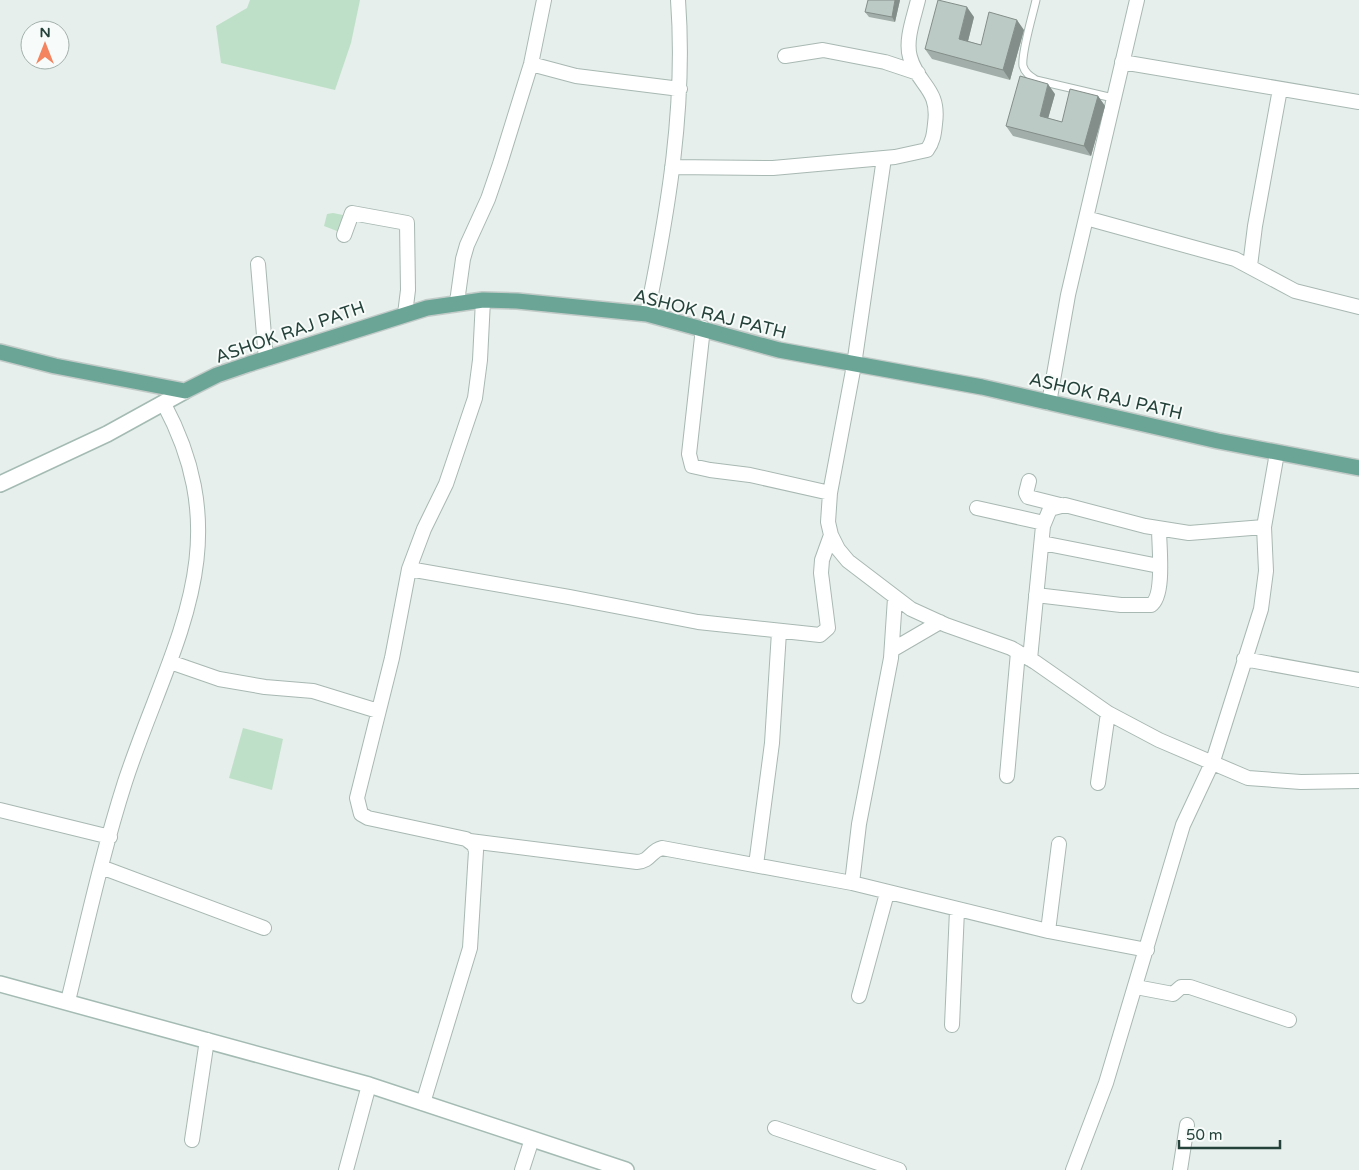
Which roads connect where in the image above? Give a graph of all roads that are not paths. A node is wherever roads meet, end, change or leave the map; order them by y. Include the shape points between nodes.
1 (544, 0) edge
2 (678, 0) edge
3 (918, 0) edge
4 (1036, 0) edge
5 (1137, 0) edge
6 (785, 56) dead end
7 (1122, 62) junction
8 (531, 64) junction
9 (918, 73) junction
10 (680, 89) junction
11 (1280, 89) junction
12 (1114, 98) junction
13 (1359, 102) edge
14 (884, 158) junction
15 (672, 166) junction
16 (1086, 218) junction
17 (344, 235) dead end
18 (258, 264) dead end
19 (1250, 266) junction
20 (482, 300) junction
21 (457, 302) junction
22 (1359, 307) edge
23 (405, 314) junction
24 (647, 314) junction
25 (703, 328) junction
26 (0, 352) edge
27 (266, 359) junction
28 (854, 365) junction
29 (185, 391) junction
30 (1049, 403) junction
31 (164, 404) junction
32 (1277, 453) junction
33 (1359, 468) edge
34 (1029, 482) dead end
35 (0, 484) edge
36 (830, 493) junction
37 (1060, 505) junction
38 (977, 508) dead end
39 (1044, 523) junction
40 (1264, 528) junction
41 (1159, 529) junction
42 (831, 535) junction
43 (1042, 543) junction
44 (1159, 566) junction
45 (409, 569) junction
46 (1036, 595) junction
47 (894, 598) junction
48 (940, 622) junction
49 (779, 632) junction
50 (892, 650) junction
51 (1024, 656) junction
52 (1244, 660) junction
53 (170, 662) junction
54 (1359, 680) edge
55 (378, 711) junction
56 (1108, 713) junction
57 (1212, 763) junction
58 (1007, 776) dead end
59 (1359, 781) edge
60 (1098, 783) dead end
61 (0, 810) edge
62 (110, 837) junction
63 (470, 841) junction
64 (1059, 844) dead end
65 (756, 865) junction
66 (101, 867) junction
67 (852, 883) junction
68 (887, 893) junction
69 (957, 910) junction
70 (264, 928) dead end
71 (1048, 931) junction
72 (1147, 950) junction
73 (0, 984) edge
74 (1136, 987) junction
75 (859, 996) dead end
76 (68, 1001) junction
77 (1289, 1020) dead end
78 (952, 1025) dead end
79 (207, 1040) junction
80 (369, 1085) junction
81 (423, 1103) junction
82 (1187, 1125) dead end
83 (775, 1128) dead end
84 (532, 1139) junction
85 (192, 1140) dead end
86 (346, 1170) edge
87 (522, 1170) edge
88 (626, 1170) edge
89 (899, 1170) edge
90 (1073, 1170) edge
91 (1180, 1170) edge

1 - 8 street
2 - 10 street
3 - 9 street via 909,45 910,57
4 - 12 lane via 1024,55 1023,66 1027,74 1036,80
5 - 7 street
6 - 9 street via 823,50 884,62
7 - 11 street
7 - 12 street
8 - 10 street via 576,76
8 - 21 street via 488,199 467,245
9 - 14 street via 935,100 936,121 931,144 927,150 917,153
10 - 15 street
11 - 13 street
11 - 19 street
12 - 16 street
14 - 15 street via 773,168
14 - 28 street
15 - 24 street
16 - 19 street via 1235,259
16 - 30 street via 1068,295
17 - 23 street via 352,212 407,223
18 - 27 street
19 - 22 street via 1295,291
20 - 21 main road, ASHOK RAJ PATH
20 - 24 main road, ASHOK RAJ PATH
20 - 45 street via 480,360 470,417 446,484
21 - 23 main road, ASHOK RAJ PATH
23 - 27 main road, ASHOK RAJ PATH
24 - 25 main road, ASHOK RAJ PATH
25 - 28 main road, ASHOK RAJ PATH via 772,348
25 - 36 street via 689,454 692,466
26 - 29 main road
27 - 29 main road, ASHOK RAJ PATH via 217,375
28 - 30 main road, ASHOK RAJ PATH via 982,387
28 - 36 street
29 - 31 main road
30 - 32 main road, ASHOK RAJ PATH
31 - 35 main road
31 - 53 street via 189,464 199,518 192,589
32 - 33 main road, ASHOK RAJ PATH
32 - 40 street
34 - 37 street via 1028,498
36 - 42 street via 828,522
37 - 39 street via 1050,509
37 - 41 street
38 - 39 street
39 - 43 street
40 - 41 street via 1207,533
40 - 52 street via 1264,592
41 - 44 street
42 - 47 street via 848,561
42 - 49 street via 821,573 828,628 820,635
43 - 44 street
43 - 46 street
44 - 46 street via 1158,597 1155,603 1146,607
45 - 49 street via 698,622
45 - 55 street
46 - 51 street
47 - 48 street
47 - 50 street
48 - 50 street
48 - 51 street via 987,638
49 - 65 street via 772,743
50 - 67 street via 859,824
51 - 56 street
51 - 58 street
52 - 54 street
52 - 57 street
53 - 55 street via 219,679 313,691
53 - 62 street via 131,765
55 - 63 street via 357,798 361,814
56 - 57 street via 1150,736
56 - 60 street
57 - 59 street via 1260,780
57 - 72 street via 1183,825
61 - 62 street
62 - 66 street
63 - 65 street via 636,862 648,860 662,848
63 - 81 street via 476,850 470,948
64 - 71 street
65 - 67 street
66 - 70 street
66 - 76 street
67 - 68 street
68 - 69 street
68 - 75 street
69 - 71 street
69 - 78 street
71 - 72 street
72 - 74 street
73 - 76 main road
74 - 77 street via 1173,994 1181,987 1190,987
74 - 90 street via 1106,1084
76 - 79 main road
79 - 80 main road
79 - 85 street
80 - 81 main road
80 - 86 street
81 - 84 main road
82 - 91 street
83 - 89 street
84 - 87 street
84 - 88 main road

